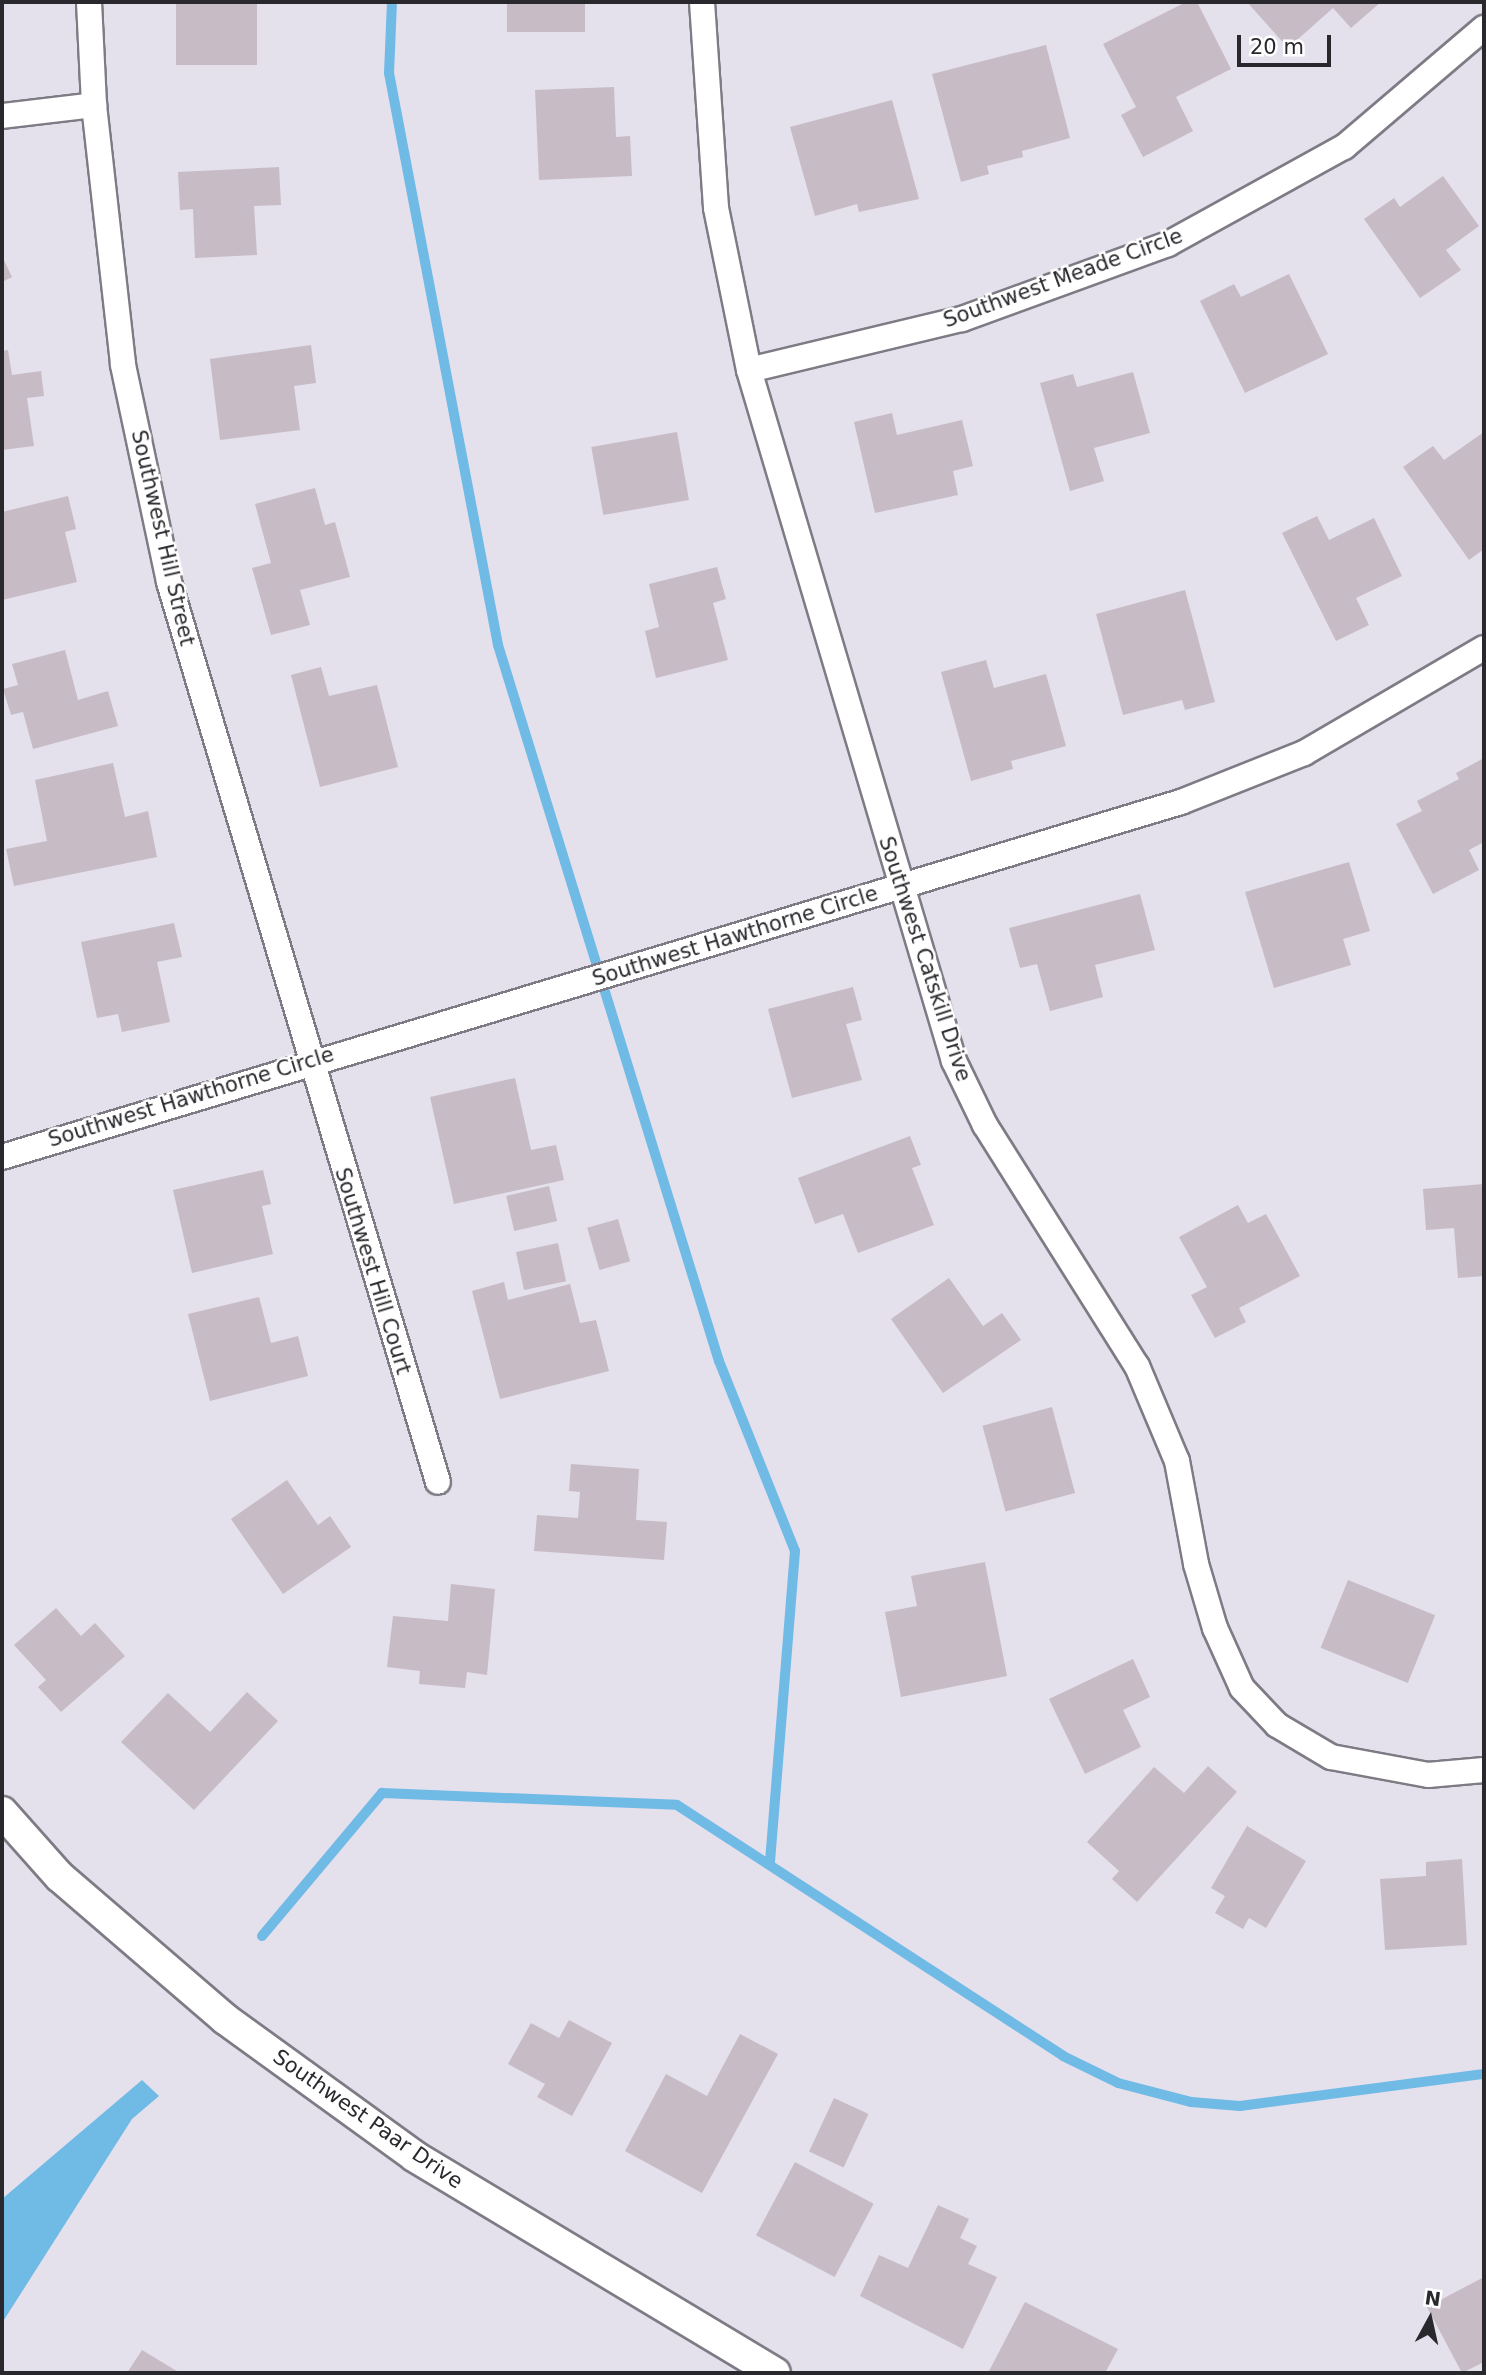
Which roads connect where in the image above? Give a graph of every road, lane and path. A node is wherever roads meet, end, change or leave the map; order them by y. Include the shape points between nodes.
1 (89, 2) edge
2 (702, 2) edge
3 (1484, 28) edge
4 (94, 104) junction
5 (2, 116) edge
6 (748, 370) junction
7 (1484, 648) edge
8 (899, 887) junction
9 (309, 1060) junction
10 (2, 1157) edge
11 (438, 1482) dead end
12 (1484, 1770) edge
13 (2, 1812) edge
14 (775, 2373) edge

1 - 4 street, Southwest Hill Street
2 - 6 street, Southwest Catskill Drive via 716,208
3 - 6 street, Southwest Meade Circle via 1344,147 1168,244 962,319
4 - 5 street
4 - 9 street, Southwest Hill Street via 123,365 169,582
6 - 8 street, Southwest Catskill Drive
7 - 8 street, Southwest Hawthorne Circle via 1304,753 1181,802
8 - 9 street, Southwest Hawthorne Circle
8 - 12 street, Southwest Catskill Drive via 954,1061 985,1125 1137,1366 1178,1461 1196,1564 1214,1628 1242,1688 1277,1725 1331,1757 1428,1775
9 - 10 street, Southwest Hawthorne Circle
9 - 11 street, Southwest Hill Court
13 - 14 street, Southwest Paar Drive via 60,1877 225,2019 407,2151

